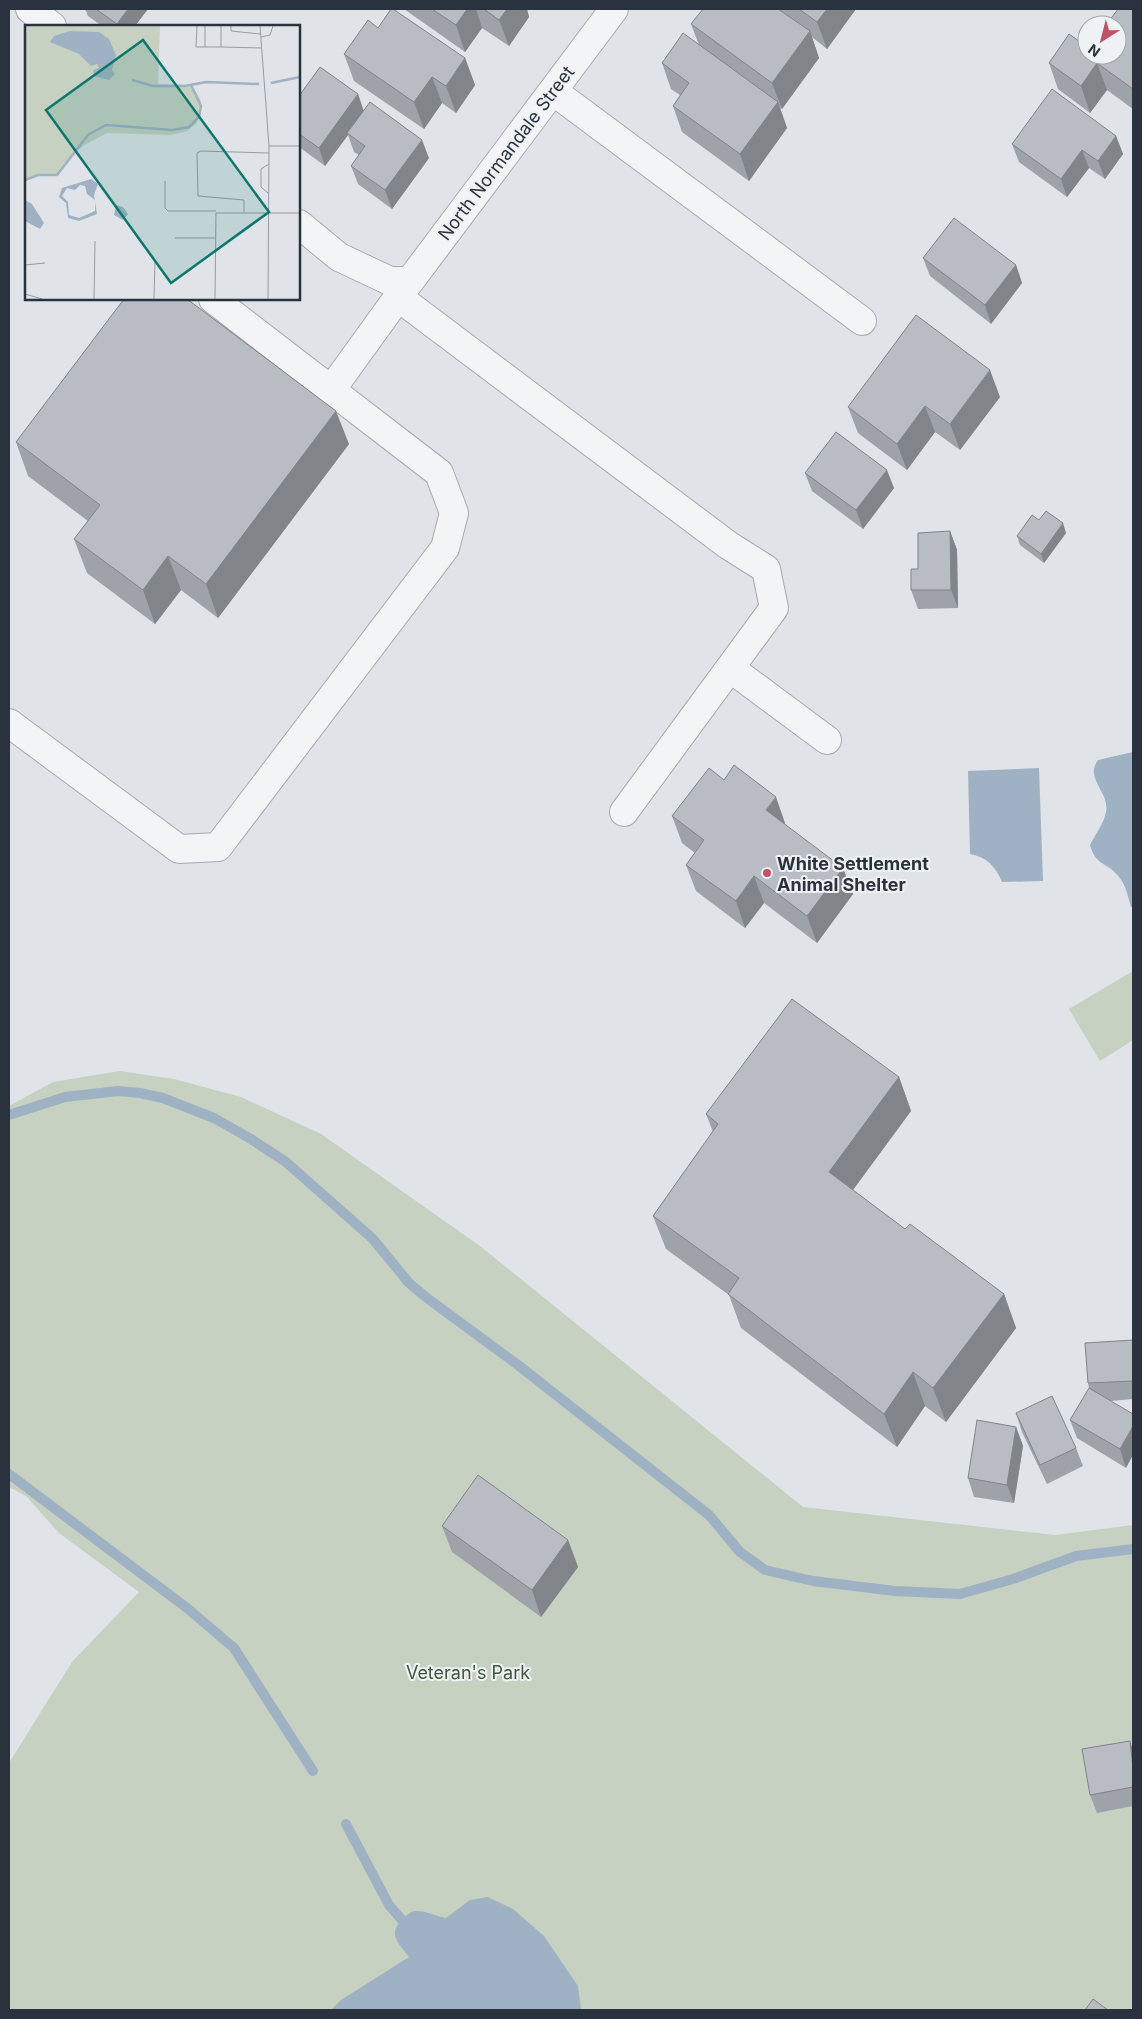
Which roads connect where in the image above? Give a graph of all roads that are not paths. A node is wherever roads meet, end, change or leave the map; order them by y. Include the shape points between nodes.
1 (30, 9) edge
2 (614, 9) edge
3 (51, 25) edge
4 (552, 91) junction
5 (300, 225) edge
6 (399, 287) junction
7 (214, 300) edge
8 (862, 321) dead end
9 (331, 390) junction
10 (730, 668) junction
11 (9, 723) edge
12 (826, 740) dead end
13 (624, 812) dead end

1 - 3 street
2 - 4 street, North Normandale Street
4 - 6 street, North Normandale Street
4 - 8 street
5 - 6 street via 339,257
6 - 9 street, North Normandale Street
6 - 10 street via 728,545 766,569 774,608
7 - 9 street
9 - 11 street via 440,473 454,513 445,548 218,847 179,849
10 - 12 street
10 - 13 street

